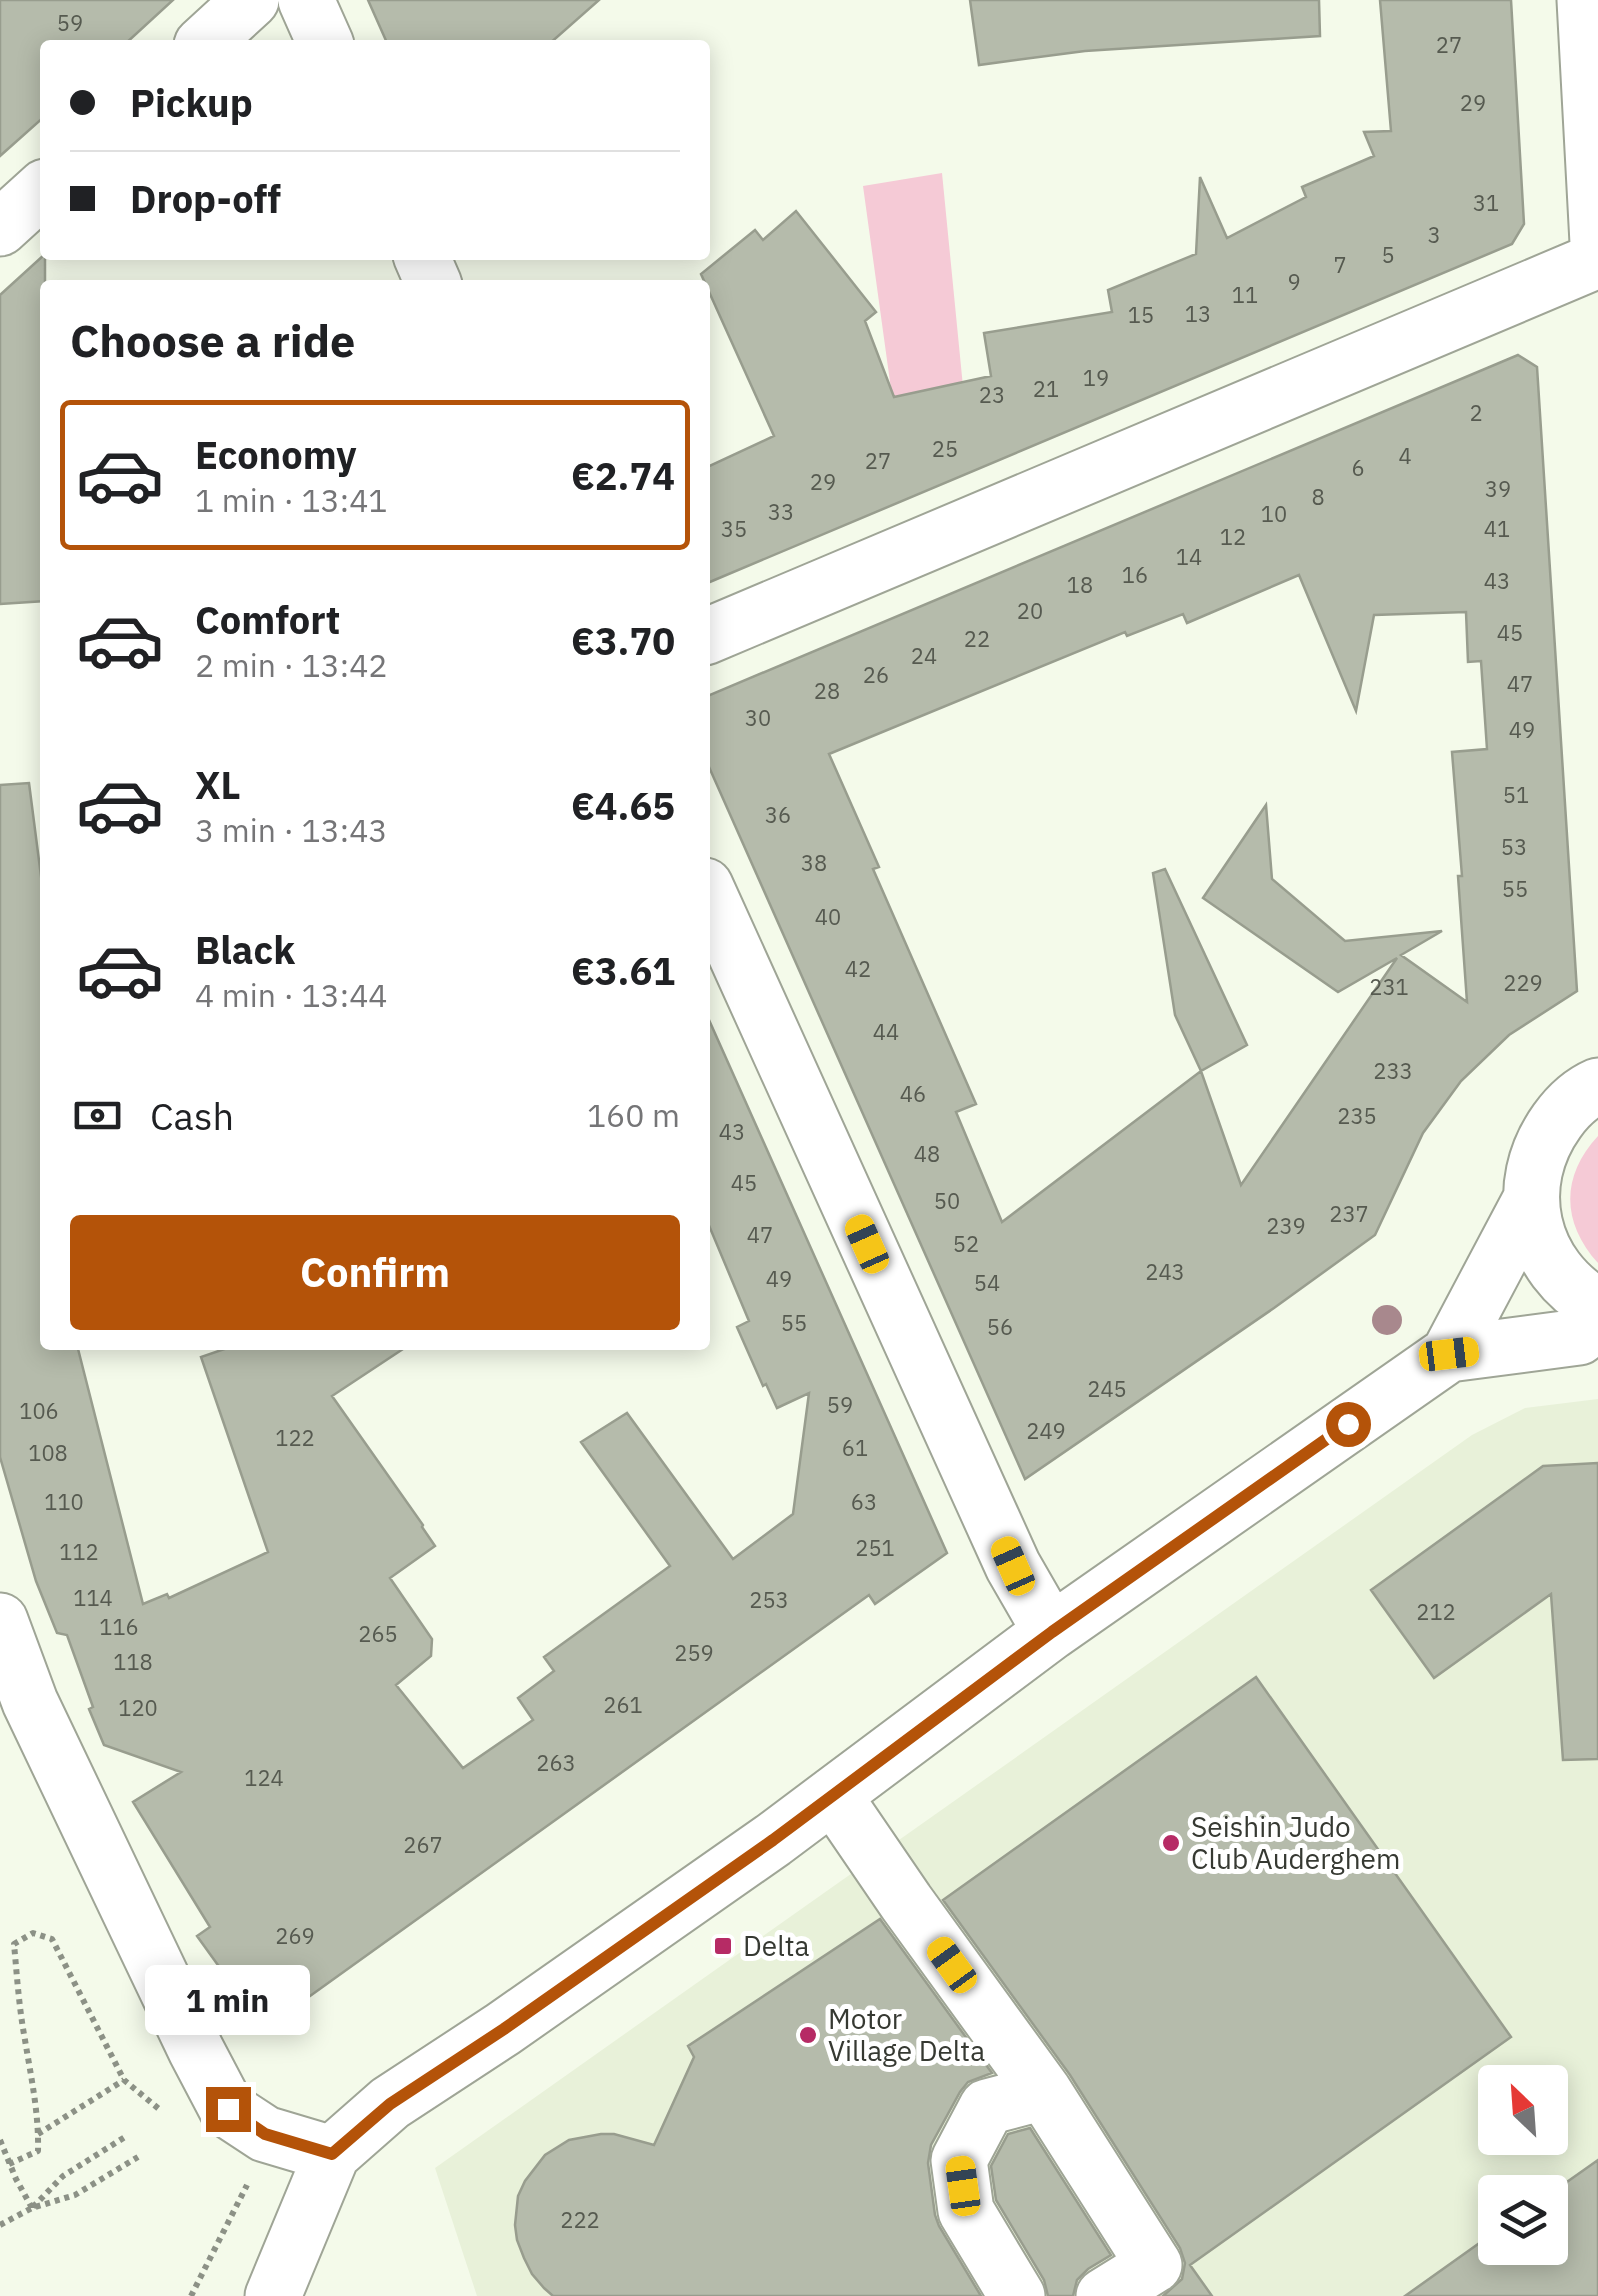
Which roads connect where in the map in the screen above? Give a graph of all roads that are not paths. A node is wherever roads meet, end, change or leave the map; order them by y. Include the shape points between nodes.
1 (252, 0) edge
2 (306, 0) edge
3 (1585, 0) edge
4 (208, 40) edge
5 (324, 40) edge
6 (40, 192) edge
7 (0, 228) edge
8 (1598, 243) edge
9 (1598, 260) edge
10 (710, 635) edge
11 (710, 897) edge
12 (1598, 1086) edge
13 (1530, 1201) junction
14 (1598, 1306) edge
15 (1598, 1322) edge
16 (1449, 1354) junction
17 (0, 1622) edge
18 (1052, 1632) junction
19 (833, 1795) junction
20 (1044, 2092) junction
21 (332, 2154) junction
22 (272, 2296) edge
23 (1017, 2296) edge
24 (1104, 2296) edge

1 - 4 street
2 - 5 street
3 - 8 street
6 - 7 street
9 - 10 street
11 - 18 street via 1013,1566
12 - 13 street via 1565,1110 1545,1138
13 - 14 street via 1537,1237 1554,1269
13 - 16 street
15 - 16 street via 1578,1337
16 - 18 street
17 - 21 street via 30,1702 228,2109 265,2134
18 - 19 street
19 - 20 street
19 - 21 street via 390,2104
20 - 23 street via 986,2107 959,2160 966,2211
20 - 24 street via 1154,2264
21 - 22 street

